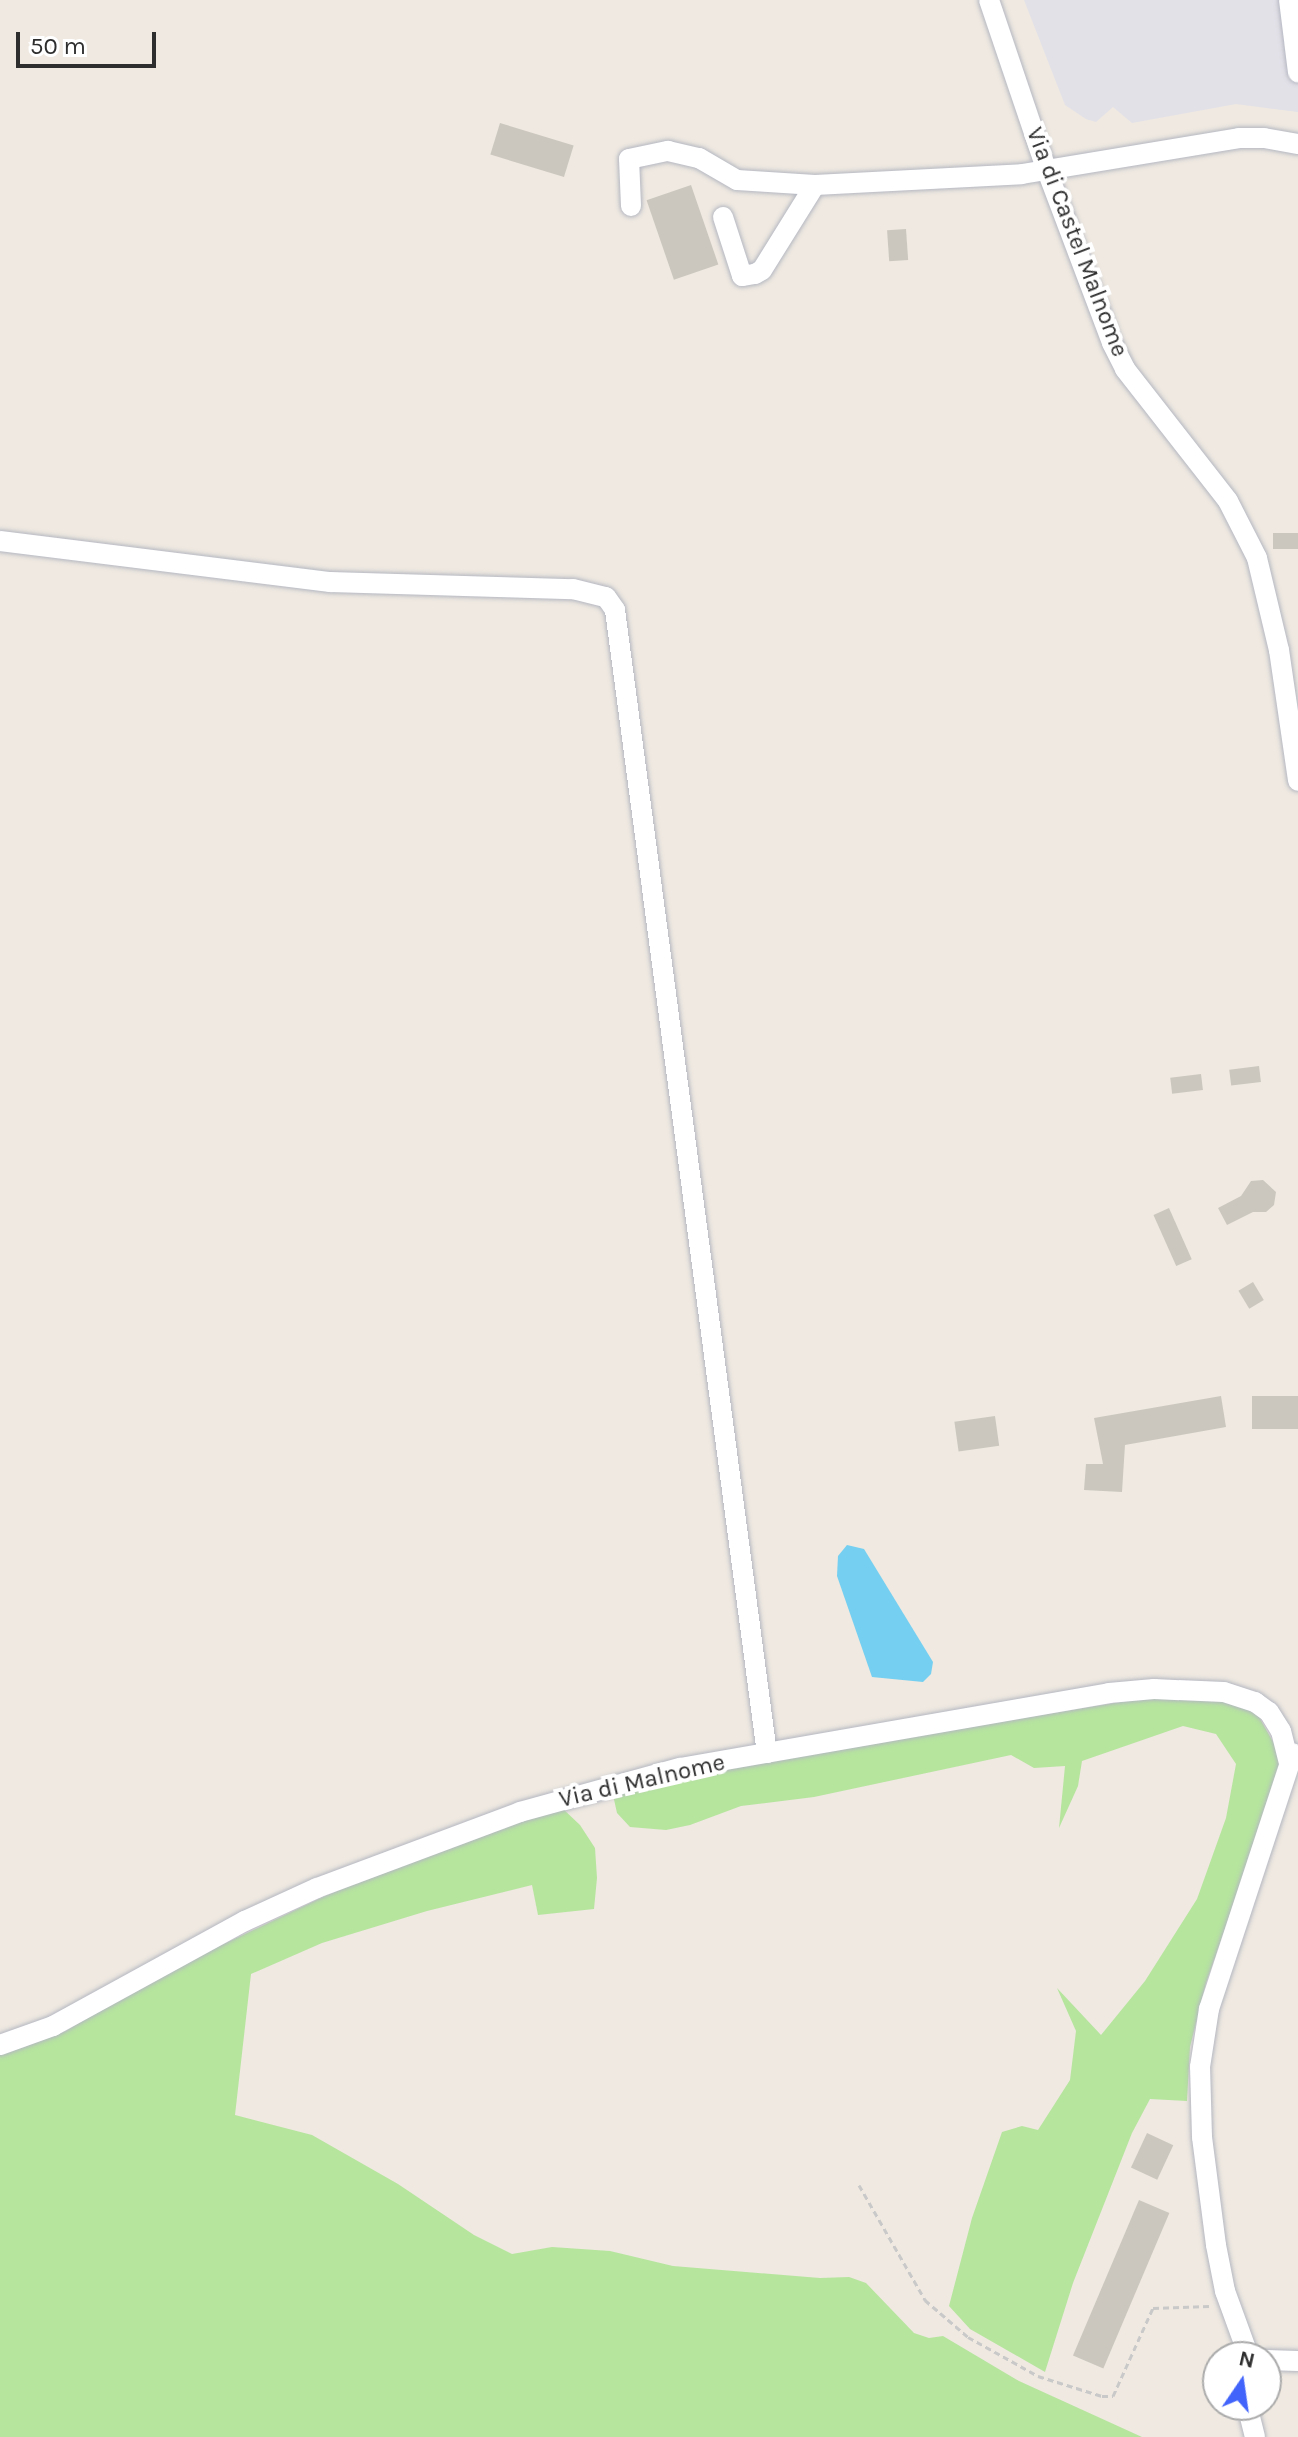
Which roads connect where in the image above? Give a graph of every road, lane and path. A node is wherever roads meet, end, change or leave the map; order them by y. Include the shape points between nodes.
1 (989, 0) edge
2 (1289, 0) edge
3 (1298, 72) edge
4 (1298, 144) edge
5 (1046, 168) junction
6 (815, 185) junction
7 (631, 206) dead end
8 (723, 217) dead end
9 (0, 541) edge
10 (1298, 781) edge
11 (1298, 1742) edge
12 (767, 1753) junction
13 (1289, 1764) junction
14 (0, 2045) edge
15 (859, 2185) dead end
16 (1228, 2301) junction
17 (1243, 2341) edge

1 - 5 street, Via di Castel Malnome
2 - 3 street
4 - 5 street via 1239,138
5 - 6 street via 1022,174
5 - 10 street, Via di Castel Malnome via 1099,315 1125,369 1228,501 1257,558 1279,650
6 - 7 street via 737,180 699,158 668,151 629,159
6 - 8 street via 755,274 742,276
9 - 12 street via 330,582 573,589 606,597 615,610
11 - 13 street
12 - 13 street, Via di Malnome via 1109,1693 1206,1690 1239,1695 1269,1712 1281,1731
12 - 14 street, Via di Malnome via 680,1768 555,1800 332,1883 245,1921 53,2026
13 - 16 street via 1201,2048 1202,2137
15 - 16 path via 925,2300 1004,2360 1090,2392 1113,2396 1153,2308
16 - 17 street

